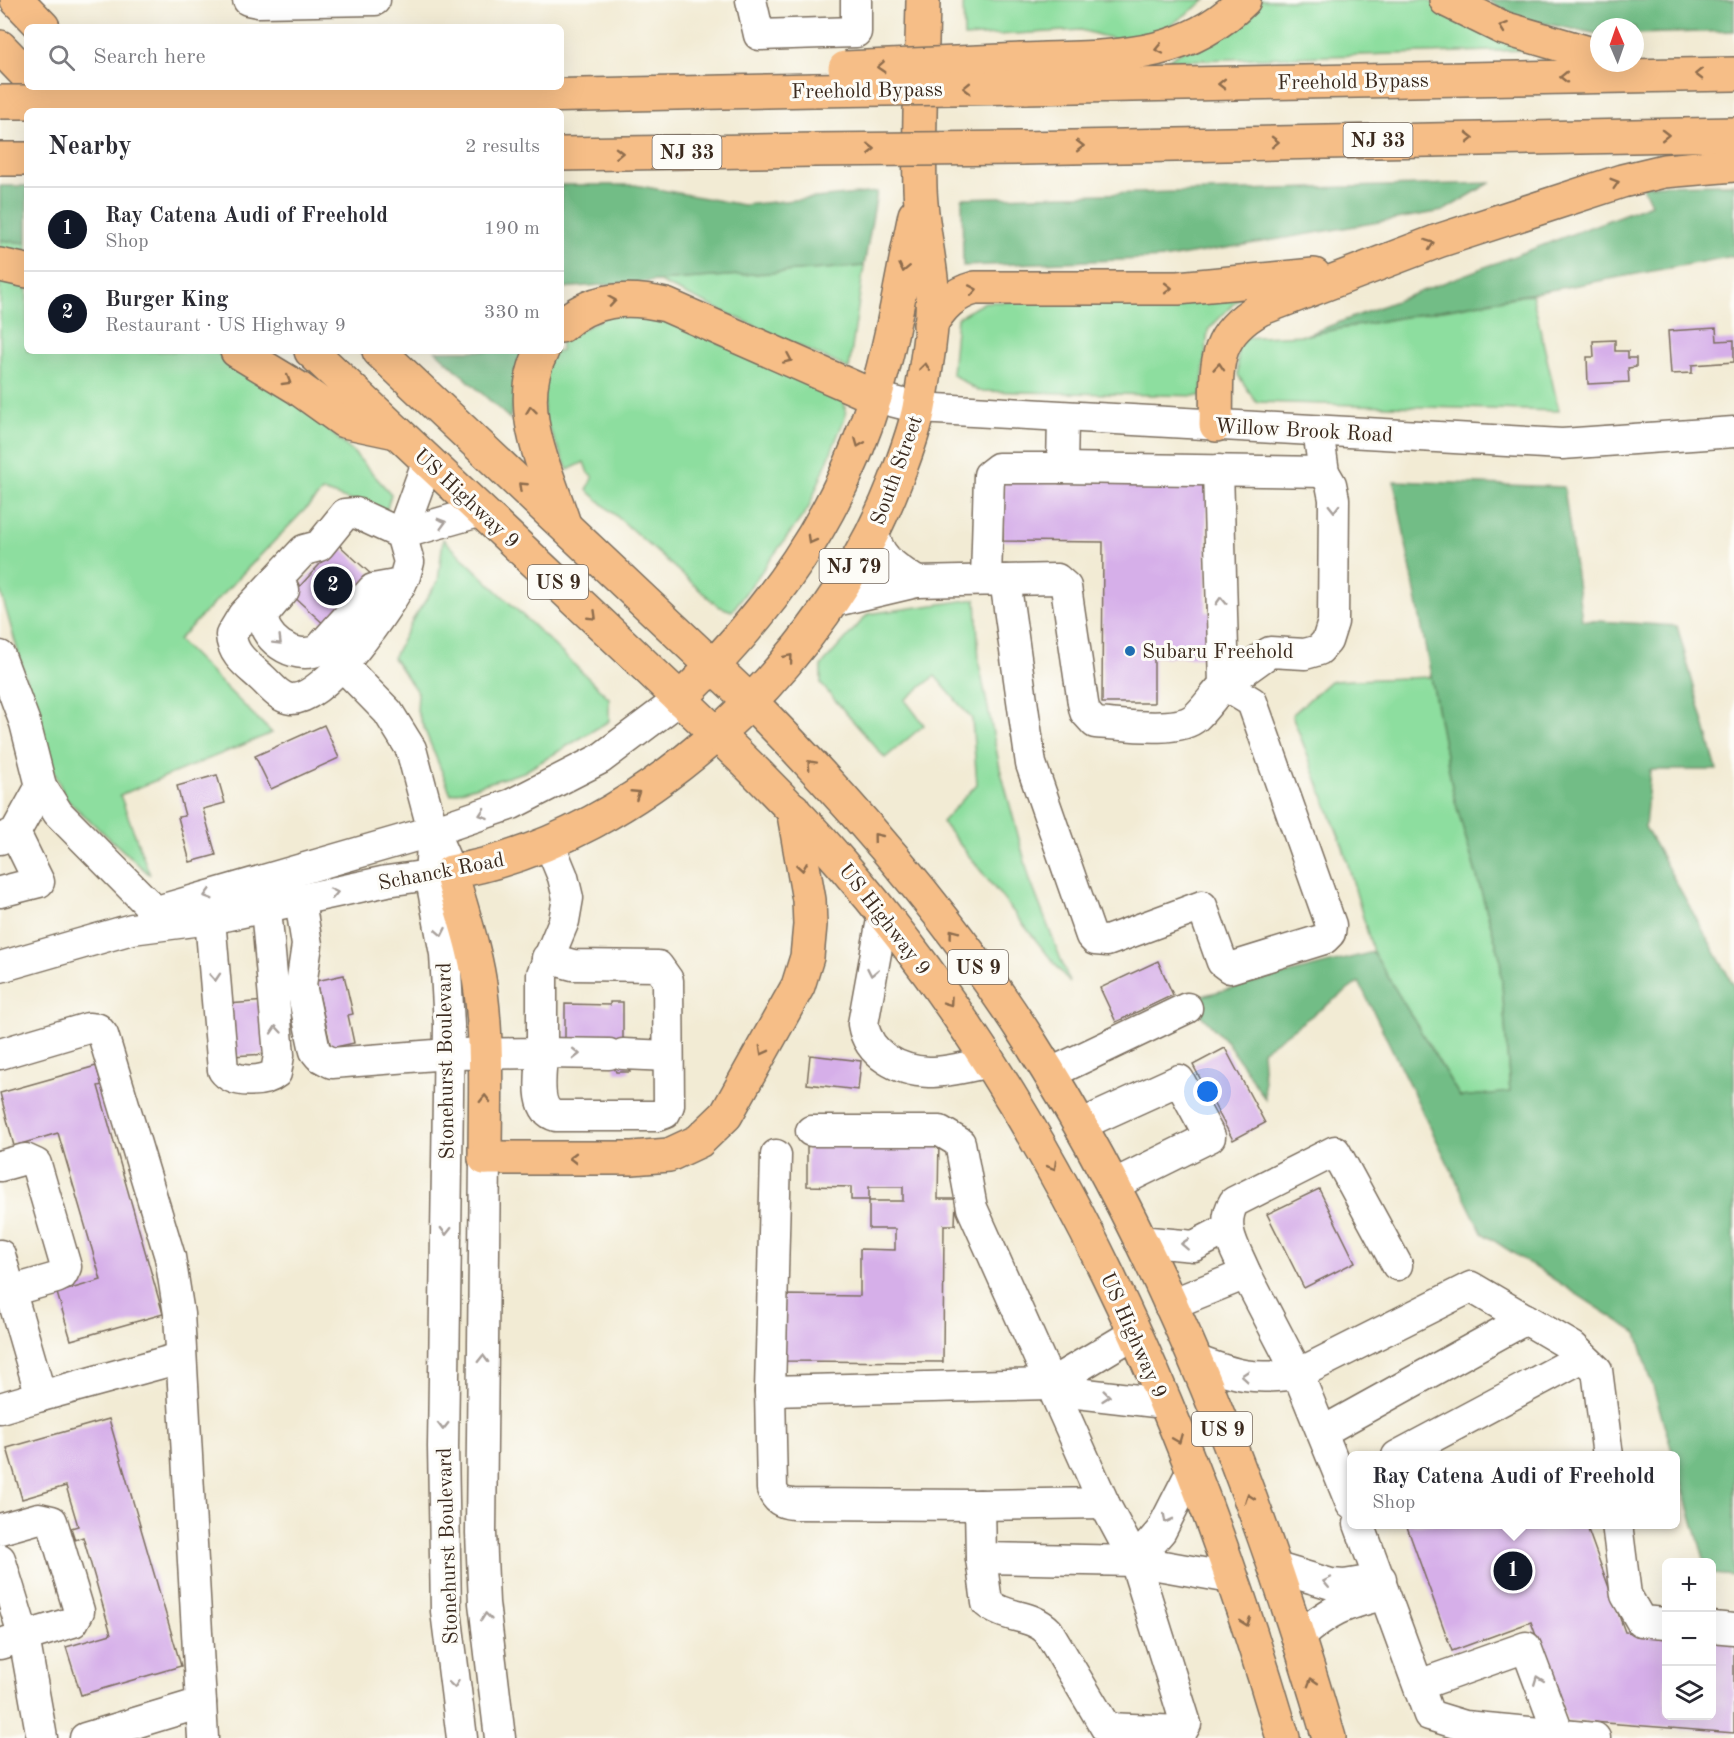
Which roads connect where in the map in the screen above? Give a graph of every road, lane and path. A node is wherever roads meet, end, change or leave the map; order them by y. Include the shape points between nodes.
1 (17, 0) edge
2 (248, 0) edge
3 (375, 0) edge
4 (751, 0) edge
5 (856, 0) edge
6 (923, 0) edge
7 (1244, 0) edge
8 (1446, 0) edge
9 (42, 18) edge
10 (0, 47) edge
11 (1590, 53) edge
12 (1644, 69) edge
13 (24, 72) edge
14 (1024, 74) junction
15 (1734, 74) edge
16 (1664, 75) junction
17 (42, 90) edge
18 (105, 90) edge
19 (0, 102) edge
20 (59, 108) edge
21 (124, 108) edge
22 (1734, 134) edge
23 (564, 154) edge
24 (0, 159) edge
25 (24, 159) edge
26 (1734, 165) edge
27 (920, 190) junction
28 (1385, 261) junction
29 (0, 265) edge
30 (24, 270) edge
31 (564, 324) edge
32 (930, 325) junction
33 (242, 354) edge
34 (314, 354) edge
35 (382, 354) edge
36 (541, 354) edge
37 (875, 397) junction
38 (919, 408) junction
39 (1063, 417) junction
40 (1212, 425) junction
41 (1318, 431) junction
42 (396, 432) junction
43 (1734, 432) edge
44 (428, 460) junction
45 (1062, 468) junction
46 (1212, 470) junction
47 (1324, 472) junction
48 (482, 511) junction
49 (565, 526) junction
50 (874, 531) junction
51 (400, 534) junction
52 (319, 546) junction
53 (996, 580) junction
54 (917, 582) junction
55 (400, 584) junction
56 (832, 602) junction
57 (343, 666) junction
58 (713, 667) junction
59 (1223, 672) junction
60 (2, 673) edge
61 (680, 699) junction
62 (750, 702) junction
63 (718, 733) junction
64 (41, 786) junction
65 (793, 809) junction
66 (433, 831) junction
67 (7, 836) edge
68 (549, 843) junction
69 (441, 873) junction
70 (0, 892) edge
71 (300, 900) junction
72 (266, 908) junction
73 (883, 914) junction
74 (143, 919) junction
75 (210, 919) junction
76 (547, 958) junction
77 (0, 967) edge
78 (1186, 1008) dead end
79 (486, 1052) junction
80 (448, 1053) junction
81 (542, 1053) junction
82 (0, 1054) edge
83 (669, 1056) junction
84 (990, 1062) junction
85 (1049, 1074) junction
86 (1080, 1125) junction
87 (811, 1131) dead end
88 (776, 1155) dead end
89 (485, 1158) junction
90 (0, 1166) edge
91 (1113, 1185) junction
92 (446, 1197) junction
93 (1227, 1229) junction
94 (1139, 1241) junction
95 (0, 1255) edge
96 (1397, 1265) dead end
97 (1246, 1274) junction
98 (5, 1293) edge
99 (445, 1301) junction
100 (483, 1302) junction
101 (1169, 1305) junction
102 (1526, 1319) junction
103 (1135, 1333) junction
104 (1583, 1357) junction
105 (180, 1358) junction
106 (1195, 1360) junction
107 (1298, 1374) junction
108 (1050, 1384) junction
109 (770, 1391) junction
110 (40, 1396) junction
111 (1164, 1403) junction
112 (0, 1408) edge
113 (1322, 1432) junction
114 (1405, 1451) edge
115 (1607, 1451) edge
116 (1191, 1473) junction
117 (1347, 1487) edge
118 (1104, 1503) junction
119 (980, 1505) junction
120 (0, 1529) edge
121 (1361, 1529) edge
122 (1618, 1529) edge
123 (981, 1558) junction
124 (0, 1559) edge
125 (1135, 1561) junction
126 (1274, 1567) junction
127 (1231, 1578) junction
128 (1383, 1586) junction
129 (1662, 1623) edge
130 (1716, 1627) edge
131 (1734, 1629) edge
132 (1299, 1637) junction
133 (12, 1641) edge
134 (1419, 1685) junction
135 (201, 1703) junction
136 (1559, 1735) junction
137 (42, 1738) edge
138 (85, 1738) edge
139 (203, 1738) edge
140 (462, 1738) edge
141 (500, 1738) edge
142 (1283, 1738) edge
143 (1329, 1738) edge
144 (1594, 1738) edge

1 - 9 main road
2 - 3 street
4 - 5 street via 759,35 856,32
6 - 27 main road, South Street / NJ 79
7 -> 14 main road via 1215,26 1187,41 1163,49
11 -> 8 main road via 1503,28
10 - 13 main road
12 - 16 main road
16 -> 14 main road, Freehold Bypass
14 -> 19 main road, Freehold Bypass, bridge via 815,80 595,95
15 -> 16 main road, Freehold Bypass
17 - 20 main road
18 - 21 main road
23 -> 22 main road, NJ 33, bridge
24 - 25 main road
28 -> 26 main road via 1622,181 1664,171
27 - 32 main road, South Street / NJ 79 via 933,291
27 -> 37 main road, South Street / NJ 79
32 -> 28 main road via 952,297 975,288 1210,287 1322,274
40 -> 28 main road via 1219,357 1224,340 1238,322 1260,309
29 - 30 main road
31 -> 37 main road via 587,307 622,299 666,305
38 -> 32 main road, South Street / NJ 79
33 -> 42 main road via 344,421
34 - 42 main road, US Highway 9 / US 9
49 -> 35 main road, US Highway 9 / US 9
49 -> 36 main road via 531,414 532,377
37 - 38 street, Willow Brook Road
37 -> 58 main road, South Street / NJ 79 via 839,489 802,556 753,624
38 - 39 street, Willow Brook Road
38 - 50 main road, South Street / NJ 79
39 - 40 street, Willow Brook Road
39 - 45 street
40 - 41 street, Willow Brook Road
40 - 46 street
41 - 43 street, Willow Brook Road via 1562,444
41 - 47 street
42 - 44 main road, US Highway 9 / US 9
44 - 48 main road, US Highway 9 / US 9
44 - 51 street
45 - 46 street
45 - 53 street via 998,468 989,475
46 - 47 street
59 -> 46 street
47 -> 59 street via 1334,500 1333,622 1327,641 1318,650 1305,654 1270,652
51 -> 48 street
48 -> 61 main road, US Highway 9 / US 9
49 - 58 main road, US Highway 9 / US 9
50 - 54 street via 879,552
50 - 56 main road, South Street / NJ 79
51 - 52 street via 356,513 345,514
51 - 55 street via 409,562
52 -> 55 street via 313,561 264,614 266,629 295,654 309,655 318,650 374,589
52 - 57 street via 304,549 243,615 231,635 232,647 283,698 309,694
53 - 54 street
53 - 59 street via 1057,579 1066,587 1085,712 1095,723 1186,723 1196,718
53 - 59 street via 1031,764 1091,936 1098,942 1202,906 1222,962 1230,968 1324,939 1330,933 1331,925 1252,702
54 - 56 street
55 - 57 street
62 -> 56 main road, South Street / NJ 79 via 793,655
57 - 66 street, Stonehurst Boulevard via 388,712 411,749
58 - 61 main road, South Street / NJ 79
58 - 62 main road, US Highway 9 / US 9
60 - 64 street via 24,723
61 - 63 main road, US Highway 9 / US 9
61 -> 66 street, Schanck Road via 630,738 564,779 512,804
62 - 63 main road, South Street / NJ 79
85 -> 62 main road, US Highway 9 / US 9 via 985,977 872,831
63 - 65 main road, US Highway 9 / US 9
68 -> 63 main road, Schanck Road via 630,798
64 - 67 street
64 - 74 street
65 - 73 main road, US Highway 9 / US 9
65 -> 89 main road via 809,900 807,957 798,986 726,1115 699,1141 669,1155
66 - 69 street, Stonehurst Boulevard
66 -> 74 street, Schanck Road
67 - 70 street via 39,882
68 - 69 main road, Schanck Road via 513,857
68 - 76 street via 568,898 564,921
71 -> 69 street, Schanck Road
69 - 79 main road, Stonehurst Boulevard via 475,956
69 -> 80 street, Stonehurst Boulevard
71 - 72 street, Schanck Road
71 - 80 street via 307,945 301,985 319,1056 332,1063
72 - 75 street, Schanck Road
75 -> 72 street via 223,1070 237,1080 266,1078 276,1073 279,1055
73 -> 84 main road, US Highway 9 / US 9
73 -> 84 street via 862,1024 865,1038 874,1050 897,1065 928,1072
74 - 75 street, Schanck Road
74 - 77 street, Schanck Road
76 - 81 street via 542,986
76 - 83 street via 573,965 658,966 668,980
78 - 85 street
79 - 80 street
79 - 81 street
89 -> 79 main road, Stonehurst Boulevard
80 - 92 street, Stonehurst Boulevard
81 -> 83 street
81 - 83 street via 543,1104 556,1116 665,1113 669,1105
82 - 105 street via 88,1029 98,1029 103,1035 170,1257 179,1314
84 -> 103 main road, US Highway 9 / US 9 via 1056,1171
85 - 86 main road, US Highway 9 / US 9
86 - 91 main road, US Highway 9 / US 9
86 - 91 street via 1179,1080 1210,1137
87 - 108 street via 940,1131 960,1143 972,1208
88 - 109 street
89 - 92 street
89 - 100 street, Stonehurst Boulevard
90 - 98 street via 25,1159 36,1164 66,1267 56,1278
91 - 94 main road, US Highway 9 / US 9
92 -> 99 street, Stonehurst Boulevard
93 -> 94 street via 1194,1246
93 - 96 street via 1234,1202 1335,1151
93 - 97 street
94 - 101 main road, US Highway 9 / US 9
95 - 98 street
97 - 101 street
97 - 107 street
98 - 110 street
99 - 100 street
99 -> 140 street, Stonehurst Boulevard via 446,1611
141 -> 100 street, Stonehurst Boulevard via 484,1603 481,1533
101 - 106 main road, US Highway 9 / US 9
102 - 104 street
102 - 107 street via 1471,1287
102 - 113 street
103 - 108 street
103 - 111 main road, US Highway 9 / US 9
104 - 114 street
104 - 115 street via 1597,1370
105 - 110 street
105 - 135 street
107 -> 106 street via 1269,1378 1237,1376
126 -> 106 main road, US Highway 9 / US 9
107 - 113 street
108 - 109 street
108 -> 111 street via 1077,1393
108 - 118 street
109 - 119 street via 772,1490 780,1501
110 - 112 street
111 -> 116 main road, US Highway 9 / US 9
113 - 117 street
116 -> 125 street via 1161,1531
116 - 127 main road, US Highway 9 / US 9
118 - 119 street
118 - 125 street
119 - 123 street
120 - 133 street via 39,1518 52,1521 79,1608 73,1622
121 - 128 street
122 - 129 street via 1626,1594 1641,1621
123 - 125 street
123 - 125 street via 987,1603 996,1611 1044,1626 1106,1728 1182,1731 1186,1724
124 - 133 street
125 - 127 street
128 -> 126 street via 1331,1584
126 - 132 main road, US Highway 9 / US 9
127 -> 142 main road, US Highway 9 / US 9
128 - 132 street via 1323,1615
128 - 134 street
130 - 131 street
143 -> 132 main road, US Highway 9 / US 9
133 - 137 street
134 - 136 street via 1429,1715 1465,1726
136 -> 134 street via 1526,1647
135 - 138 street
135 - 139 street
136 - 144 street

